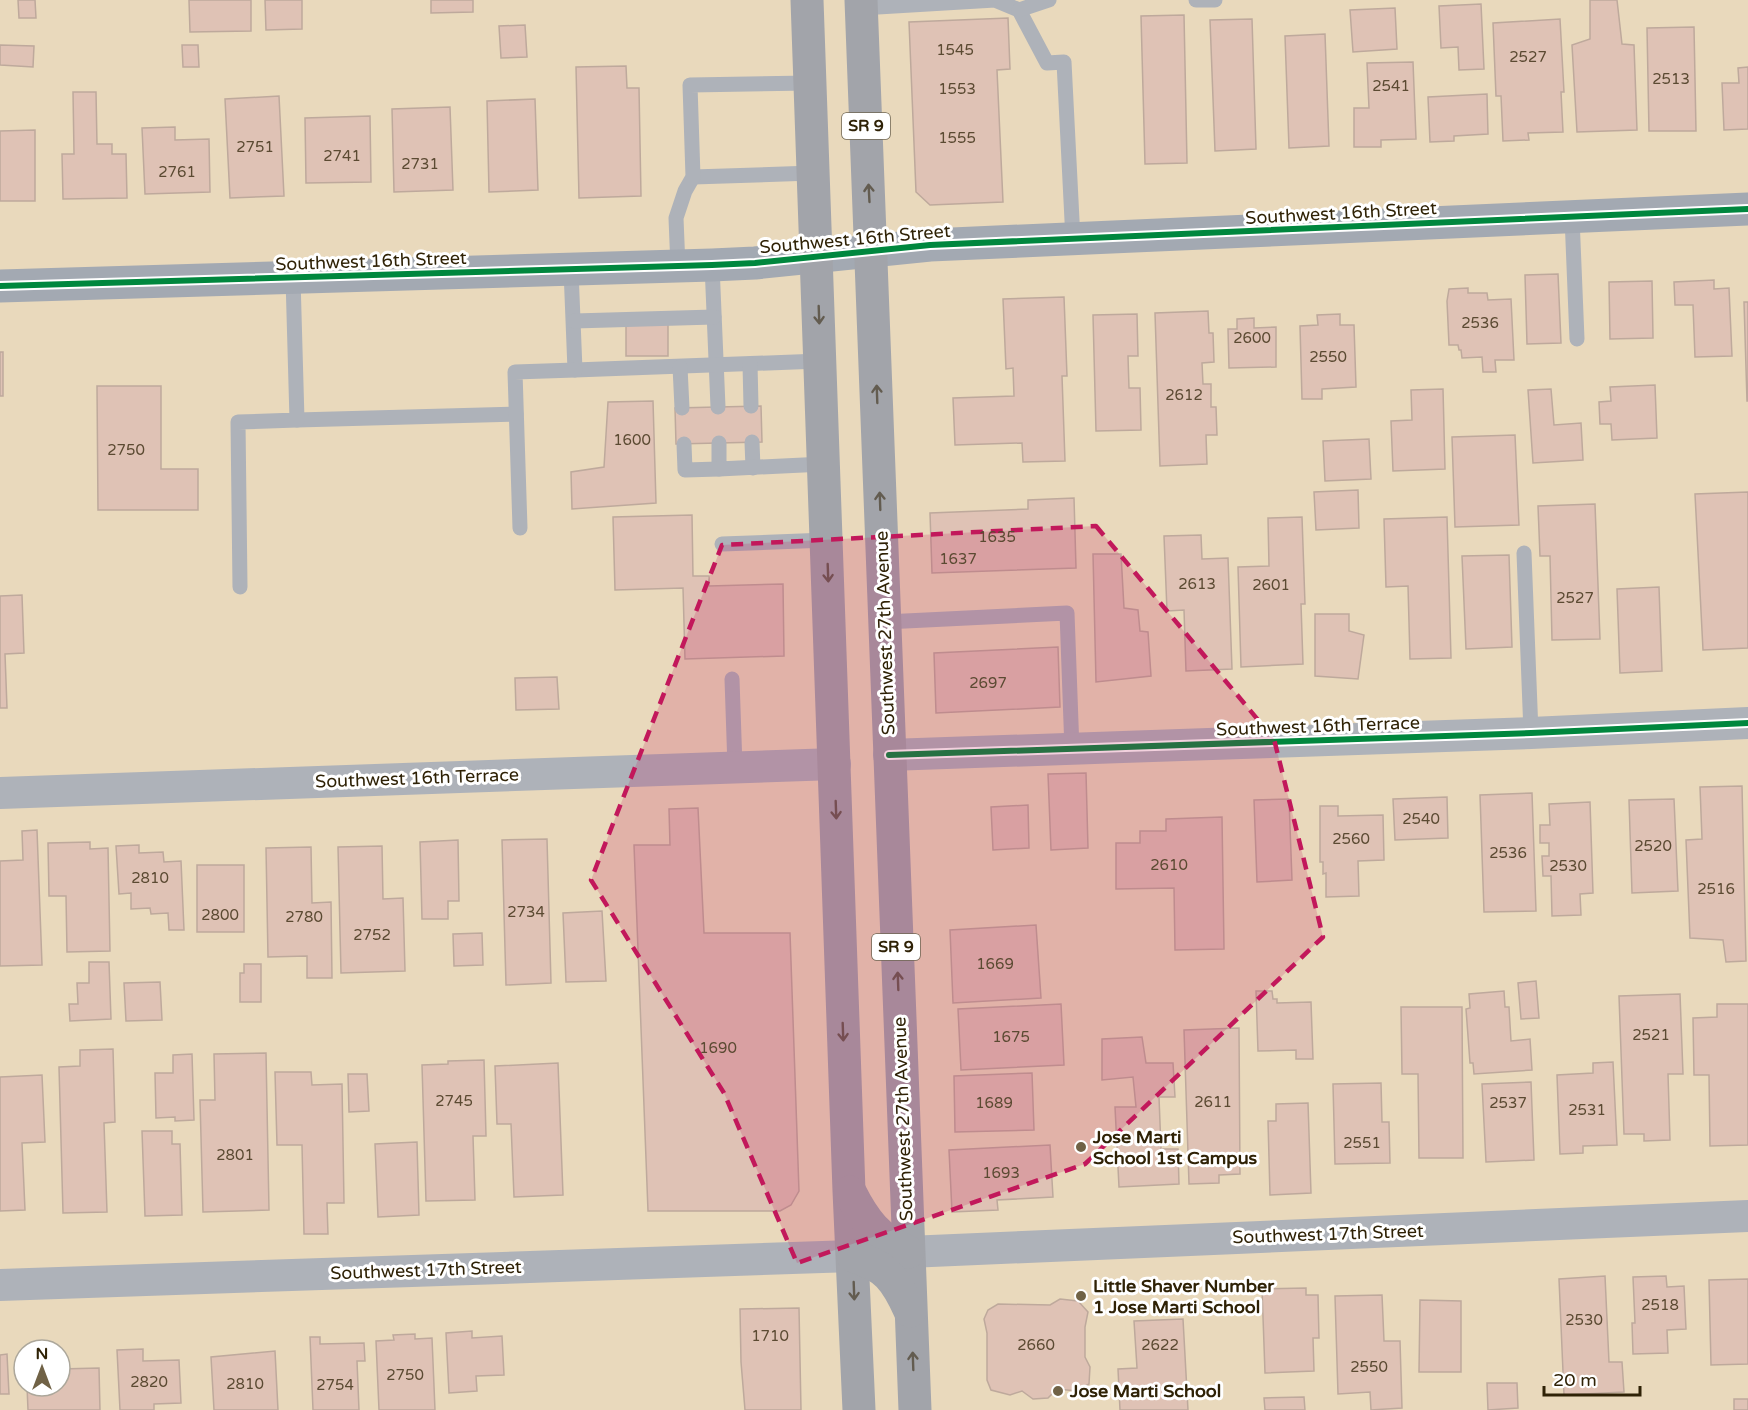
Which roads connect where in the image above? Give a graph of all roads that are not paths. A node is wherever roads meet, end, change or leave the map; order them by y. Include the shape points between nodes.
1 (807, 0) edge
2 (1049, 0) edge
3 (1196, 0) edge
4 (1215, 0) edge
5 (861, 4) edge
6 (1019, 10) junction
7 (809, 82) junction
8 (813, 174) junction
9 (693, 177) junction
10 (1748, 209) edge
11 (1572, 217) junction
12 (1073, 240) junction
13 (872, 251) junction
14 (817, 257) junction
15 (712, 266) junction
16 (678, 267) junction
17 (571, 270) junction
18 (293, 278) junction
19 (0, 286) edge
20 (714, 317) junction
21 (574, 321) junction
22 (1577, 339) dead end
23 (820, 361) junction
24 (750, 364) junction
25 (716, 366) junction
26 (680, 367) junction
27 (575, 370) junction
28 (751, 406) dead end
29 (718, 407) dead end
30 (682, 408) dead end
31 (516, 414) junction
32 (297, 420) junction
33 (752, 442) dead end
34 (718, 443) dead end
35 (684, 444) dead end
36 (824, 464) junction
37 (753, 468) junction
38 (719, 469) junction
39 (520, 528) dead end
40 (826, 540) junction
41 (722, 544) dead end
42 (1524, 553) dead end
43 (240, 587) dead end
44 (885, 622) junction
45 (732, 680) dead end
46 (1748, 723) edge
47 (1531, 733) junction
48 (1072, 750) junction
49 (889, 755) junction
50 (835, 764) junction
51 (735, 767) junction
52 (0, 793) edge
53 (849, 1191) junction
54 (1748, 1216) edge
55 (908, 1252) junction
56 (853, 1256) junction
57 (0, 1285) edge
58 (911, 1313) junction
59 (859, 1410) edge
60 (915, 1410) edge

1 - 7 highway
2 - 6 lane
3 - 4 lane
5 - 6 lane via 995,0
13 -> 5 highway, Southwest 27th Avenue / SR 9
6 - 12 lane via 1047,63 1064,62
7 - 8 highway
7 - 9 lane via 690,85
8 - 9 lane
8 - 14 highway
9 - 16 lane via 676,218
10 - 11 street, Southwest 16th Street
11 - 12 street, Southwest 16th Street
11 - 22 lane
12 - 13 street, Southwest 16th Street
13 - 14 street, Southwest 16th Street
44 -> 13 highway, Southwest 27th Avenue / SR 9
14 - 15 street, Southwest 16th Street
14 -> 23 highway
15 - 16 street, Southwest 16th Street
15 - 20 lane
16 - 17 street, Southwest 16th Street
17 - 18 street, Southwest 16th Street
17 - 21 lane
18 - 19 street, Southwest 16th Street
18 - 32 lane
20 - 21 lane
20 - 25 lane
21 - 27 lane
23 - 24 lane
23 - 36 highway
24 - 25 lane
24 - 28 lane
25 - 26 lane
25 - 29 lane
26 - 27 lane
26 - 30 lane
27 - 31 lane via 515,372
31 - 32 lane
31 - 39 lane
32 - 43 lane via 238,422
33 - 37 lane
34 - 38 lane
35 - 38 lane via 685,470
36 - 37 lane
36 - 40 highway
37 - 38 lane
40 - 41 lane
40 -> 50 highway
42 - 47 lane
44 - 48 lane via 1067,613
44 - 49 highway, Southwest 27th Avenue / SR 9
45 - 51 lane
46 - 47 street, Southwest 16th Terrace
47 - 48 street, Southwest 16th Terrace
48 - 49 street, Southwest 16th Terrace
55 -> 49 highway, Southwest 27th Avenue / SR 9
50 - 51 street, Southwest 16th Terrace
50 -> 53 highway
51 - 52 street, Southwest 16th Terrace
53 - 55 highway via 875,1232
53 - 56 highway
54 - 55 street, Southwest 17th Street
55 - 58 highway, Southwest 27th Avenue / SR 9
56 - 57 street, Southwest 17th Street
56 - 58 highway via 885,1271 899,1287
56 -> 59 highway
60 -> 58 highway, Southwest 27th Avenue / SR 9

